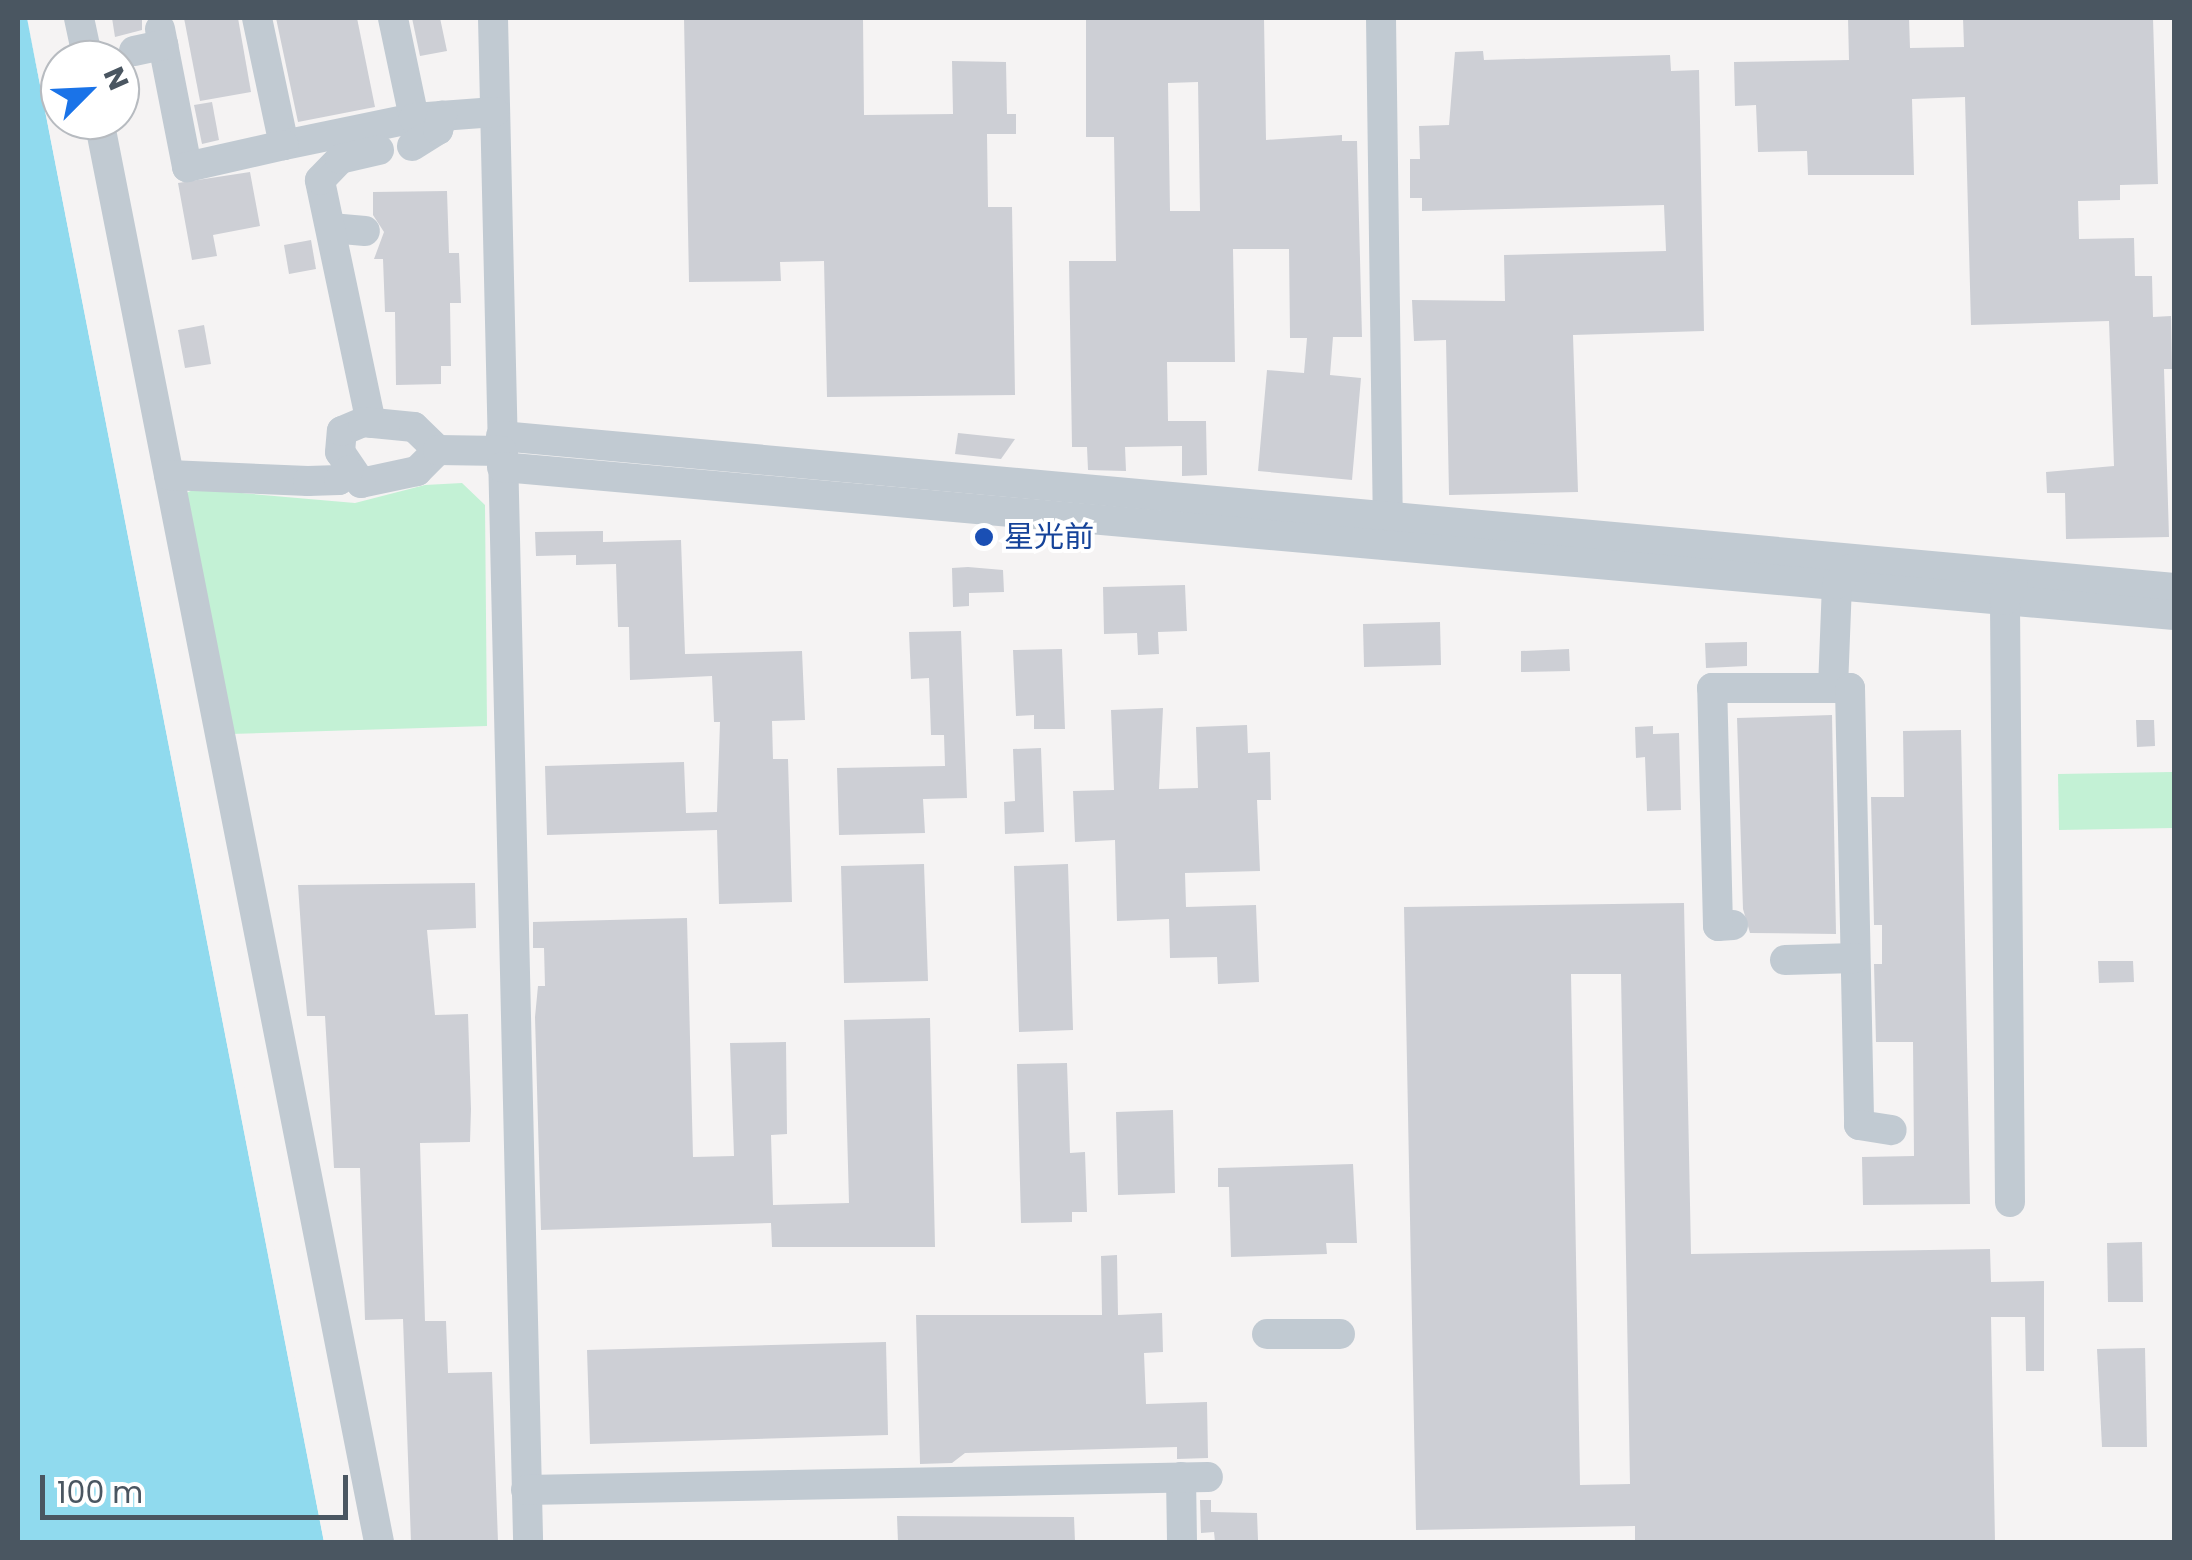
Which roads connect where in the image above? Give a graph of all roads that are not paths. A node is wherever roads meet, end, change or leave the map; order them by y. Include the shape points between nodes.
1 (257, 18) edge
2 (392, 18) edge
3 (493, 18) edge
4 (1381, 18) edge
5 (153, 42) dead end
6 (495, 112) junction
7 (423, 127) junction
8 (104, 140) edge
9 (284, 146) junction
10 (380, 150) dead end
11 (331, 228) junction
12 (365, 230) dead end
13 (371, 423) junction
14 (438, 450) junction
15 (502, 451) junction
16 (348, 472) junction
17 (169, 475) junction
18 (1389, 512) junction
19 (1387, 543) junction
20 (1802, 552) junction
21 (1876, 560) junction
22 (1837, 584) junction
23 (2012, 586) junction
24 (2174, 588) edge
25 (2174, 615) edge
26 (1833, 688) junction
27 (1734, 925) dead end
28 (1855, 958) junction
29 (1785, 960) dead end
30 (1892, 1130) dead end
31 (2010, 1202) dead end
32 (1266, 1334) dead end
33 (1340, 1334) dead end
34 (526, 1490) junction
35 (379, 1542) edge
36 (528, 1542) edge
37 (1182, 1542) edge

1 - 9 street
2 - 7 street
3 - 6 street
4 - 18 street
5 - 9 street via 187,167
6 - 7 street
6 - 15 street
7 - 9 street
8 - 17 street
10 - 11 street via 340,159 320,180
11 - 12 street
11 - 13 street
13 - 14 street via 414,427
13 - 16 street via 342,431
14 - 15 street
14 - 16 street via 417,471 361,482
15 - 18 street
15 - 19 street
15 - 34 street
16 - 17 street via 338,480
17 - 35 street
18 - 19 street
18 - 20 street
19 - 22 street
20 - 21 street
20 - 22 street via 1821,561
21 - 22 street via 1851,568
21 - 23 street
22 - 23 street
22 - 26 street
23 - 24 street
23 - 25 street
23 - 31 street
26 - 27 street via 1712,688 1718,926
26 - 28 street via 1850,688
28 - 29 street
28 - 30 street via 1859,1125
32 - 33 street
34 - 36 street
34 - 37 street via 1194,1477

